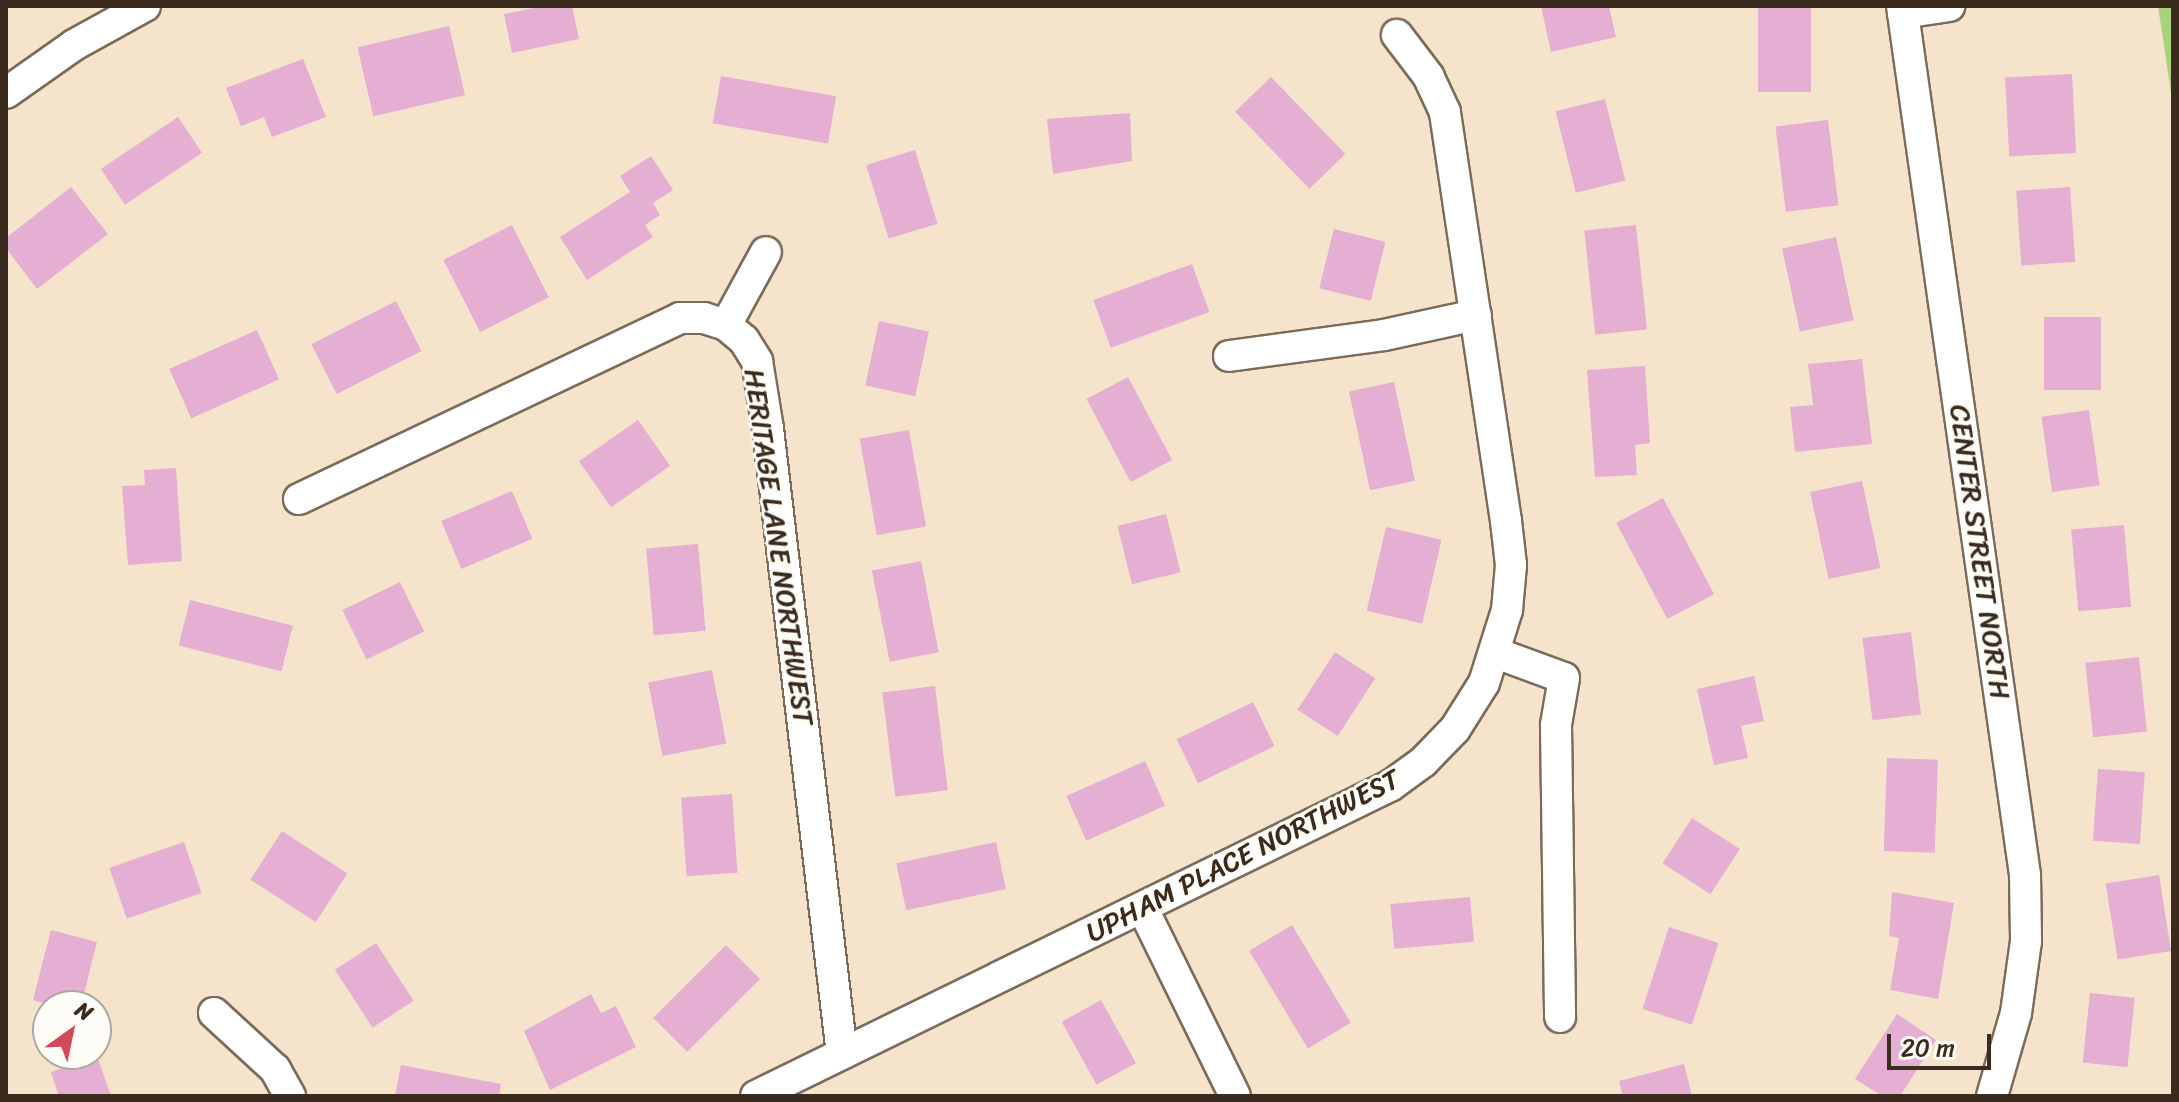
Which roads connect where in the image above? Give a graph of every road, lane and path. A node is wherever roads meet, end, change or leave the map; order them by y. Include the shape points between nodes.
1 (145, 6) edge
2 (1949, 6) edge
3 (1903, 10) edge
4 (1397, 35) dead end
5 (6, 93) edge
6 (766, 252) dead end
7 (1476, 315) junction
8 (726, 325) junction
9 (1229, 356) dead end
10 (299, 499) dead end
11 (1496, 653) junction
12 (1143, 909) junction
13 (214, 1013) dead end
14 (1560, 1017) dead end
15 (842, 1054) junction
16 (290, 1096) edge
17 (756, 1096) edge
18 (1235, 1096) edge
19 (1992, 1096) edge

1 - 5 street via 74,45
2 - 3 street
3 - 19 street, CENTER STREET NORTH via 2025,875 2026,941 2016,1013
4 - 7 street, UPHAM PLACE NORTHWEST via 1429,77 1445,112
6 - 8 street
7 - 9 street via 1384,335
7 - 11 street, UPHAM PLACE NORTHWEST via 1511,565
8 - 10 street via 704,318 668,322
8 - 15 street, HERITAGE LANE NORTHWEST via 757,361 768,429
11 - 12 street, UPHAM PLACE NORTHWEST via 1455,729 1390,786
11 - 14 street via 1564,678 1556,725
12 - 15 street, UPHAM PLACE NORTHWEST
12 - 18 street
13 - 16 street via 275,1069
15 - 17 street, UPHAM PLACE NORTHWEST

